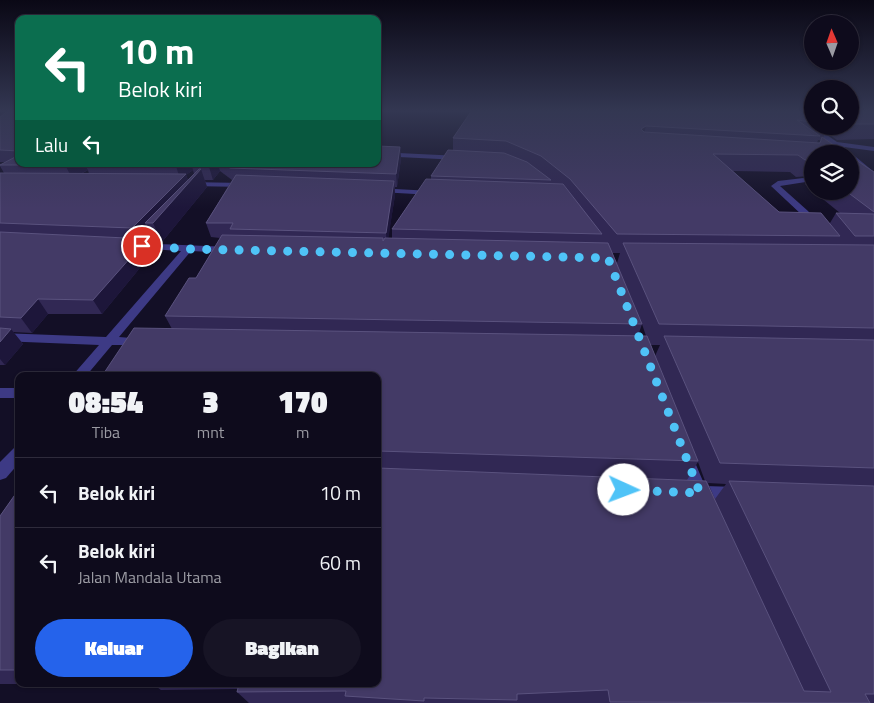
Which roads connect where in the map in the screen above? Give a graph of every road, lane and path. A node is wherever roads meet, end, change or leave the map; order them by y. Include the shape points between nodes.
1 (831, 143) joint
2 (834, 145) edge
3 (874, 149) edge
4 (381, 154) edge
5 (470, 158) edge
6 (859, 162) edge
7 (195, 174) edge
8 (861, 174) edge
9 (872, 174) edge
10 (804, 180) edge
11 (251, 185) edge
12 (368, 190) edge
13 (446, 193) edge
14 (821, 233) edge
15 (123, 245) edge
16 (188, 249) junction
17 (236, 250) edge
18 (0, 337) edge
19 (110, 342) junction
20 (150, 342) edge
21 (83, 372) edge
22 (0, 393) edge
23 (15, 393) edge
24 (679, 440) edge
25 (15, 457) edge
26 (7, 467) edge
27 (680, 492) edge
28 (700, 493) junction
29 (748, 494) edge
30 (708, 512) edge

1 - 2 street
1 - 3 street
4 - 5 street
6 - 9 street
7 - 11 street via 181,184 199,187
8 - 9 street
10 - 14 street via 775,186 805,213
12 - 13 street
15 - 16 street via 145,242
16 - 17 street
16 - 19 street
18 - 19 street
19 - 20 street
19 - 21 street
22 - 23 street
24 - 28 street
25 - 26 street
27 - 28 street
28 - 29 street
28 - 30 street

